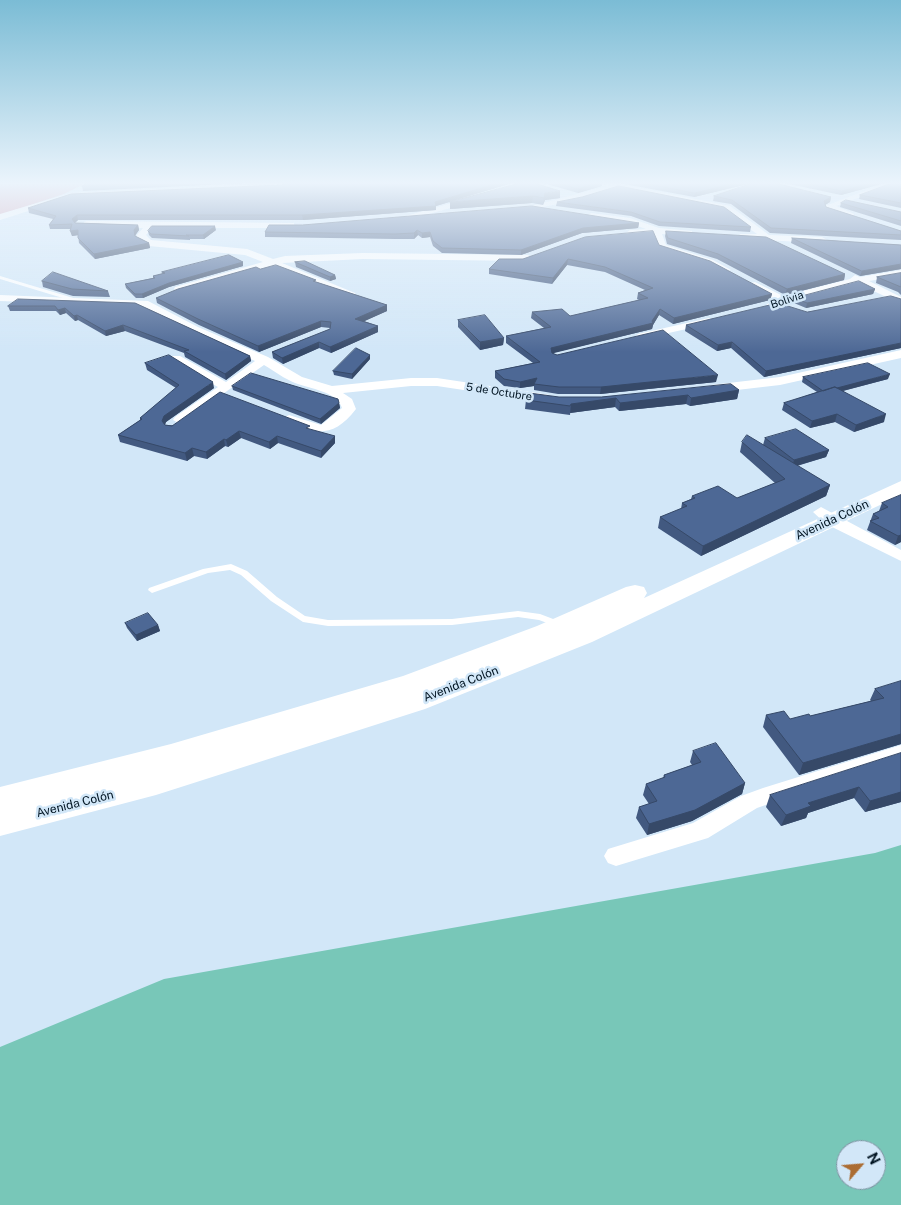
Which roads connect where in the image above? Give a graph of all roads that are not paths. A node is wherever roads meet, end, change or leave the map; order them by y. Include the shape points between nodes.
1 (143, 239) edge
2 (660, 239) edge
3 (771, 239) edge
4 (804, 239) edge
5 (834, 241) edge
6 (794, 250) edge
7 (541, 254) edge
8 (272, 261) junction
9 (839, 271) edge
10 (901, 273) edge
11 (0, 277) edge
12 (857, 280) junction
13 (901, 293) edge
14 (889, 296) junction
15 (0, 298) edge
16 (363, 300) edge
17 (872, 300) edge
18 (78, 301) junction
19 (779, 301) junction
20 (901, 301) edge
21 (144, 303) junction
22 (760, 308) edge
23 (792, 309) edge
24 (724, 317) edge
25 (631, 339) edge
26 (277, 351) edge
27 (901, 354) edge
28 (176, 359) edge
29 (262, 359) junction
30 (222, 390) junction
31 (330, 390) junction
32 (700, 390) edge
33 (234, 398) edge
34 (567, 400) edge
35 (275, 414) edge
36 (172, 426) edge
37 (901, 473) edge
38 (901, 487) edge
39 (826, 517) junction
40 (901, 556) edge
41 (152, 590) dead end
42 (561, 625) junction
43 (901, 753) edge
44 (0, 800) edge
45 (0, 823) edge
46 (616, 856) dead end

1 - 8 street via 148,243 235,250
2 - 19 street via 662,247 707,260
3 - 6 street
4 - 5 street
7 - 8 street via 522,260 363,256
8 - 16 street
8 - 21 street
9 - 12 street
10 - 12 street, Bolivia
11 - 18 lane
12 - 14 street
12 - 19 street, Bolivia
13 - 14 street
14 - 17 street
14 - 20 street
15 - 18 street
18 - 21 street
19 - 22 street, Bolivia
19 - 23 street
21 - 29 street, 5 de Octubre
24 - 25 street
26 - 29 street
27 - 32 street via 780,381
28 - 30 street
29 - 30 street
29 - 31 street, 5 de Octubre via 298,380
30 - 33 street
30 - 36 street
31 - 34 street, 5 de Octubre via 437,382 489,392
31 - 35 street via 347,402 349,409 328,428 315,429
37 - 39 main road, Avenida Colón
38 - 39 main road, Avenida Colón
39 - 40 street
39 - 42 main road, Avenida Colón
39 - 45 main road, Avenida Colón via 547,652 415,702 156,783
41 - 42 lane via 206,571 231,567 244,572 303,619 328,623 452,622 518,614 540,617
42 - 44 main road, Avenida Colón via 413,683 171,756
43 - 46 street via 771,794 749,802 700,831

